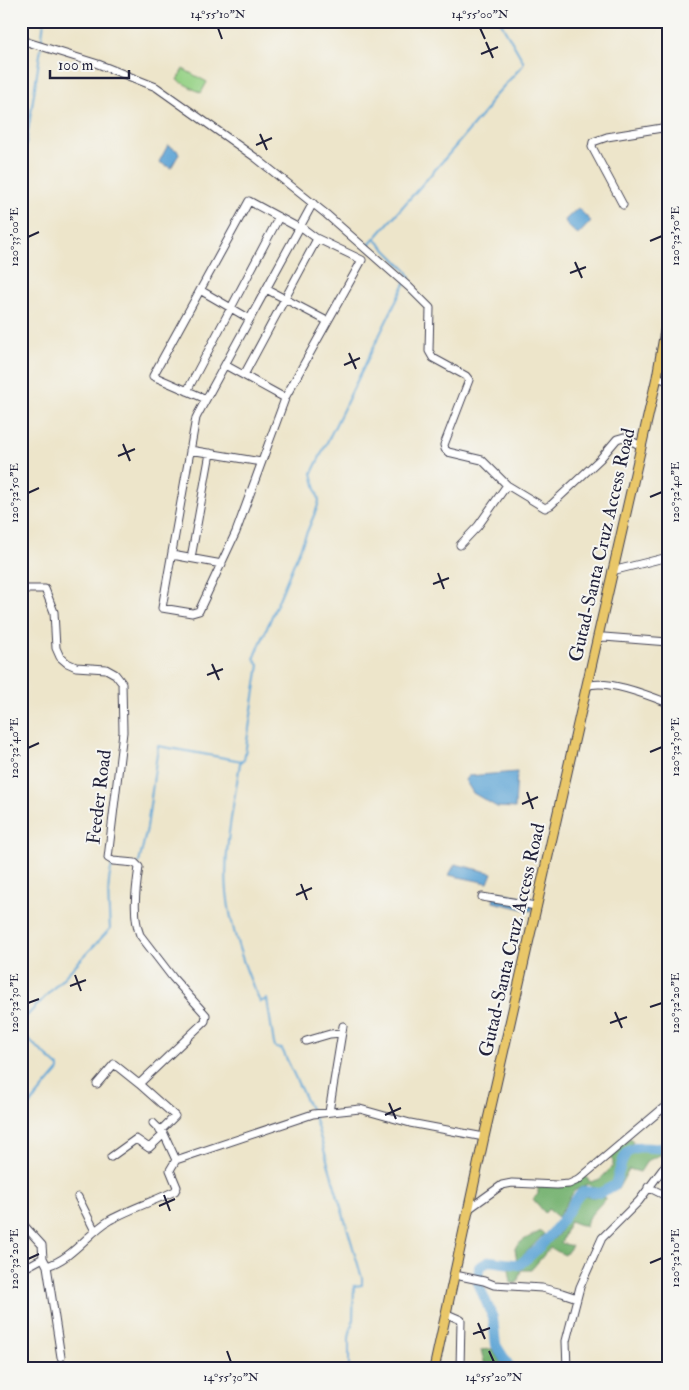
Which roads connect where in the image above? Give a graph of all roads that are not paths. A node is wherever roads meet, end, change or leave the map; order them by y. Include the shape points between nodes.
1 (23, 21) edge
2 (21, 31) edge
3 (21, 40) edge
4 (668, 126) edge
5 (313, 203) junction
6 (623, 205) dead end
7 (279, 217) junction
8 (300, 227) junction
9 (317, 238) junction
10 (266, 289) junction
11 (200, 290) junction
12 (285, 299) junction
13 (231, 308) junction
14 (668, 314) edge
15 (250, 319) junction
16 (327, 321) junction
17 (225, 365) junction
18 (244, 375) junction
19 (657, 377) junction
20 (668, 381) edge
21 (187, 391) junction
22 (285, 398) junction
23 (206, 399) junction
24 (641, 446) junction
25 (190, 450) junction
26 (210, 453) junction
27 (261, 462) junction
28 (507, 485) junction
29 (460, 545) dead end
30 (172, 555) junction
31 (668, 557) edge
32 (191, 558) junction
33 (222, 564) junction
34 (612, 571) junction
35 (21, 589) edge
36 (597, 639) junction
37 (668, 642) edge
38 (586, 687) junction
39 (668, 703) edge
40 (482, 897) dead end
41 (536, 906) junction
42 (306, 1041) dead end
43 (96, 1084) dead end
44 (139, 1084) junction
45 (668, 1104) edge
46 (329, 1112) junction
47 (153, 1123) dead end
48 (162, 1132) junction
49 (484, 1137) junction
50 (111, 1157) dead end
51 (176, 1160) junction
52 (668, 1162) edge
53 (648, 1188) junction
54 (668, 1196) edge
55 (78, 1197) dead end
56 (470, 1208) junction
57 (21, 1222) edge
58 (95, 1231) junction
59 (42, 1258) junction
60 (47, 1266) junction
61 (21, 1270) edge
62 (455, 1275) junction
63 (577, 1298) junction
64 (446, 1314) junction
65 (61, 1357) dead end
66 (434, 1369) edge
67 (460, 1369) edge
68 (567, 1369) edge

1 - 2 street
3 - 5 street via 98,64 156,87
4 - 6 street via 593,142 592,147
5 - 8 street
5 - 28 street via 430,308 428,351 433,358 469,380 445,449 482,460
7 - 8 street
7 - 11 street via 249,201
7 - 13 street
8 - 9 street
8 - 10 street
9 - 12 street
9 - 16 street via 362,260
10 - 12 street
10 - 15 street
11 - 13 street
11 - 21 street via 153,376
12 - 16 street
12 - 18 street
13 - 15 street
13 - 21 street
14 - 19 main road, Gutad-Santa Cruz Access Road
15 - 17 street
16 - 22 street
17 - 18 street
17 - 23 street
18 - 22 street
19 - 20 street
19 - 24 main road, Gutad-Santa Cruz Access Road
21 - 23 street
22 - 27 street
23 - 25 street via 196,418
24 - 28 street via 624,437 617,439 600,459 545,508
24 - 34 main road, Gutad-Santa Cruz Access Road
25 - 26 street
25 - 30 street
26 - 27 street
26 - 32 street
27 - 33 street
28 - 29 street
30 - 32 street
30 - 33 street via 162,608 198,611
31 - 34 street
32 - 33 street
34 - 36 main road, Gutad-Santa Cruz Access Road
35 - 44 street, Feeder Road via 45,589 54,612 56,648 67,663 76,667 106,669 122,683 123,732 108,858 135,863 139,867 136,918 140,935 206,1015 205,1021
36 - 37 street via 604,636
36 - 38 main road, Gutad-Santa Cruz Access Road
38 - 39 street via 592,683 624,687
38 - 41 main road, Gutad-Santa Cruz Access Road
40 - 41 street
41 - 49 main road, Gutad-Santa Cruz Access Road
42 - 46 street via 342,1029
43 - 44 street via 114,1064
44 - 48 street via 175,1116
45 - 56 street via 578,1180 557,1185 502,1184
46 - 49 street via 360,1109 410,1123
46 - 51 street via 313,1114
47 - 48 street
48 - 50 street via 149,1148 136,1139
48 - 51 street
49 - 56 main road, Gutad-Santa Cruz Access Road
51 - 58 street via 170,1170 177,1187 175,1191 110,1220
52 - 53 street
53 - 54 street
53 - 63 street via 602,1238
55 - 58 street
56 - 62 main road, Gutad-Santa Cruz Access Road
57 - 59 street via 42,1245
58 - 60 street via 81,1246
59 - 60 street
59 - 61 street
60 - 65 street
62 - 63 street via 494,1285 542,1288
62 - 64 main road, Gutad-Santa Cruz Access Road
63 - 68 street via 566,1340
64 - 66 main road, Gutad-Santa Cruz Access Road
64 - 67 street via 461,1320

